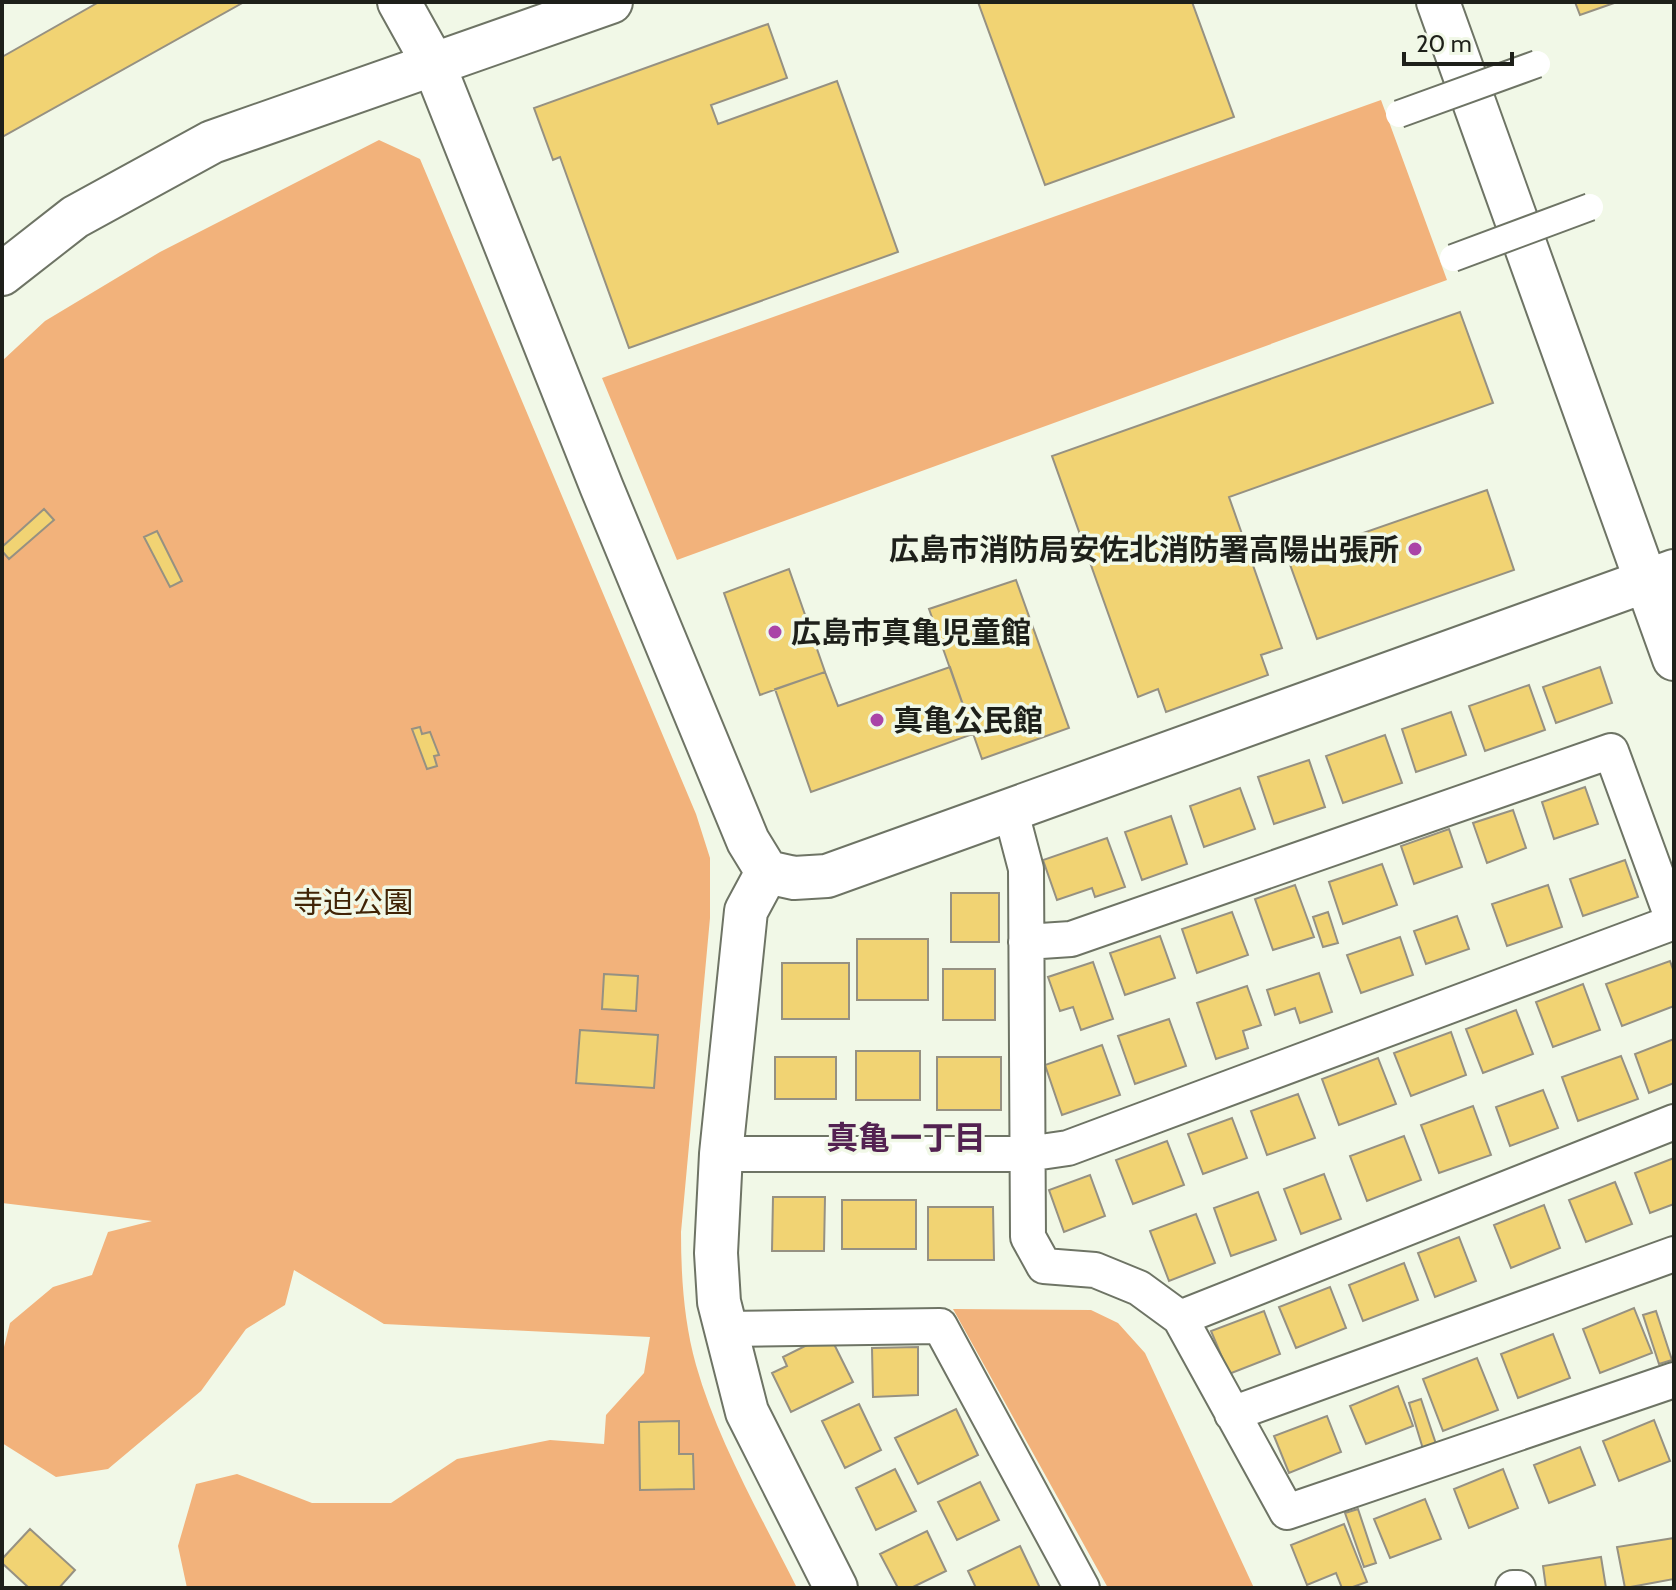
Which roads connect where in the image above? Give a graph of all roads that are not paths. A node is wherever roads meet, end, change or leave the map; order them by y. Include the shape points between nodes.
1 (399, 2) edge
2 (611, 2) edge
3 (1438, 2) edge
4 (1537, 64) dead end
5 (434, 65) junction
6 (1399, 114) dead end
7 (1590, 207) dead end
8 (1453, 258) dead end
9 (2, 274) edge
10 (1660, 576) edge
11 (1674, 659) edge
12 (1011, 812) junction
13 (767, 872) junction
14 (1674, 922) edge
15 (1026, 942) junction
16 (1674, 1122) edge
17 (721, 1154) junction
18 (1027, 1154) junction
19 (1674, 1254) edge
20 (1180, 1318) junction
21 (725, 1329) junction
22 (1674, 1380) edge
23 (1232, 1414) junction
24 (836, 1588) edge
25 (1082, 1588) edge

1 - 5 street
2 - 5 street
3 - 10 street
4 - 6 street, bridge
5 - 9 street via 212,142 75,217
5 - 13 street via 608,503 748,841
7 - 8 street, bridge
10 - 11 street
10 - 12 street
12 - 13 street via 827,876 794,878
12 - 15 street via 1026,869
13 - 17 street via 746,911
14 - 15 street via 1611,751 1071,939
14 - 18 street via 1068,1148
15 - 18 street
16 - 20 street
17 - 18 street
17 - 21 street via 716,1253
18 - 20 street via 1028,1237 1044,1266 1095,1270 1139,1288
19 - 23 street
20 - 23 street
21 - 24 street via 747,1412
21 - 25 street via 940,1326
22 - 23 street via 1287,1512

